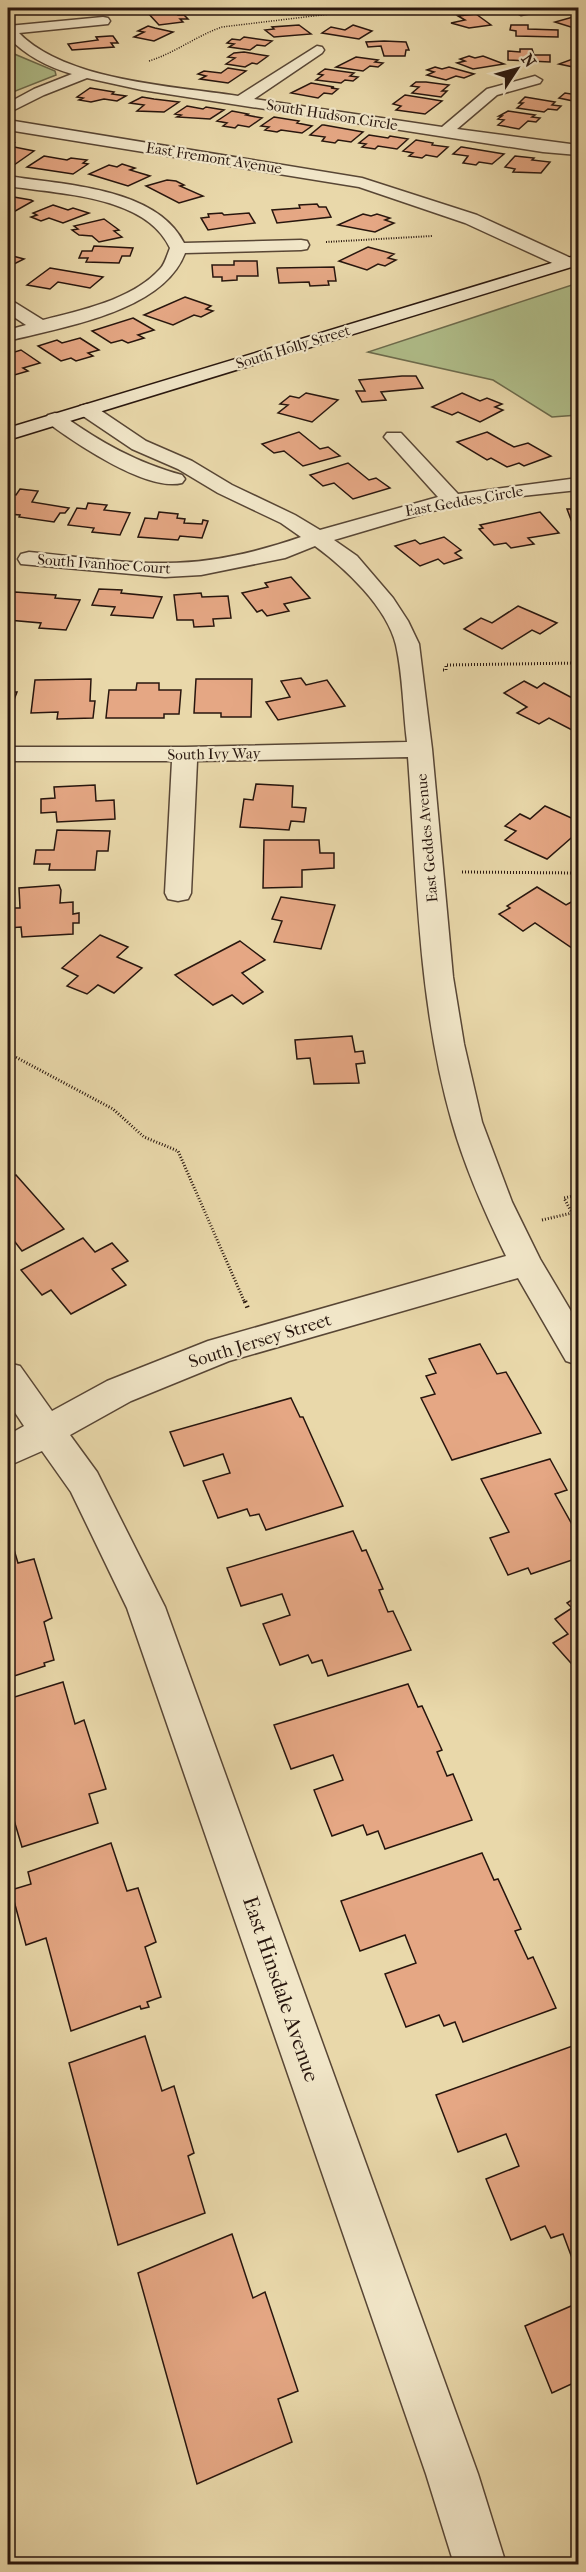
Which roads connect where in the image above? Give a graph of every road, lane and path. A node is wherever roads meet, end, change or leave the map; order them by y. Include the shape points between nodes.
1 (380, 8) edge
2 (535, 8) edge
3 (521, 11) dead end
4 (104, 21) dead end
5 (8, 30) edge
6 (317, 50) dead end
7 (90, 75) junction
8 (535, 80) dead end
9 (241, 101) junction
10 (8, 108) edge
11 (8, 125) edge
12 (445, 132) junction
13 (579, 150) edge
14 (8, 181) edge
15 (418, 201) junction
16 (434, 235) dead end
17 (301, 245) joint
18 (178, 248) junction
19 (573, 262) edge
20 (544, 270) junction
21 (8, 306) edge
22 (40, 326) junction
23 (8, 335) edge
24 (87, 410) junction
25 (55, 419) junction
26 (8, 434) edge
27 (394, 437) dead end
28 (579, 484) edge
29 (225, 489) junction
30 (452, 500) junction
31 (317, 538) junction
32 (30, 559) dead end
33 (579, 663) edge
34 (410, 671) junction
35 (420, 749) junction
36 (8, 754) edge
37 (185, 754) junction
38 (579, 873) edge
39 (431, 879) junction
40 (178, 893) dead end
41 (8, 1053) edge
42 (579, 1195) edge
43 (508, 1227) junction
44 (526, 1263) junction
45 (264, 1338) junction
46 (579, 1352) edge
47 (8, 1376) edge
48 (48, 1429) junction
49 (8, 1452) edge
50 (480, 2565) edge

1 - 7 path via 222,27 171,54 138,66
2 - 3 street
4 - 5 street
5 - 7 street, South Hudson Circle via 29,51
6 - 9 street
7 - 9 street, South Hudson Circle
7 - 10 street via 39,92
8 - 12 street via 492,92
9 - 12 street, South Hudson Circle
11 - 15 street, East Fremont Avenue via 362,183
12 - 13 street, South Hudson Circle
14 - 18 street via 105,198 135,208 164,225
15 - 19 street, East Fremont Avenue
15 - 20 street, East Fremont Avenue via 463,232
16 - 17 path
17 - 18 street
18 - 22 street via 167,272 152,285 128,298
19 - 20 street, South Holly Street
20 - 24 street, South Holly Street
21 - 22 street
22 - 23 street
24 - 25 street, South Holly Street
24 - 29 street, East Geddes Avenue via 139,445 185,465
25 - 26 street, South Holly Street
25 - 29 street, East Geddes Avenue via 126,465
27 - 30 street
28 - 30 street, East Geddes Circle
29 - 31 street, East Geddes Avenue
30 - 31 street, East Geddes Circle
31 - 32 street, South Ivanhoe Court via 277,553 201,568 165,570
31 - 34 street, East Geddes Avenue via 349,561 386,603 407,644
33 - 34 path via 446,665 446,670
34 - 35 street, East Geddes Avenue
35 - 37 street, South Ivy Way
35 - 39 street, East Geddes Avenue
36 - 37 street, South Ivy Way
37 - 40 street
38 - 39 path via 460,872 459,879
39 - 43 street, East Geddes Avenue via 449,1044 467,1122
41 - 45 path via 113,1109 144,1137 178,1151 245,1304
42 - 43 path via 564,1198 572,1213
43 - 44 street, East Geddes Avenue
44 - 45 street, South Jersey Street
44 - 46 street
45 - 48 street, South Jersey Street via 220,1350 119,1391
47 - 48 street, East Hinsdale Avenue
48 - 49 street, South Jersey Street
48 - 50 street, East Hinsdale Avenue via 84,1482 146,1607 448,2463

